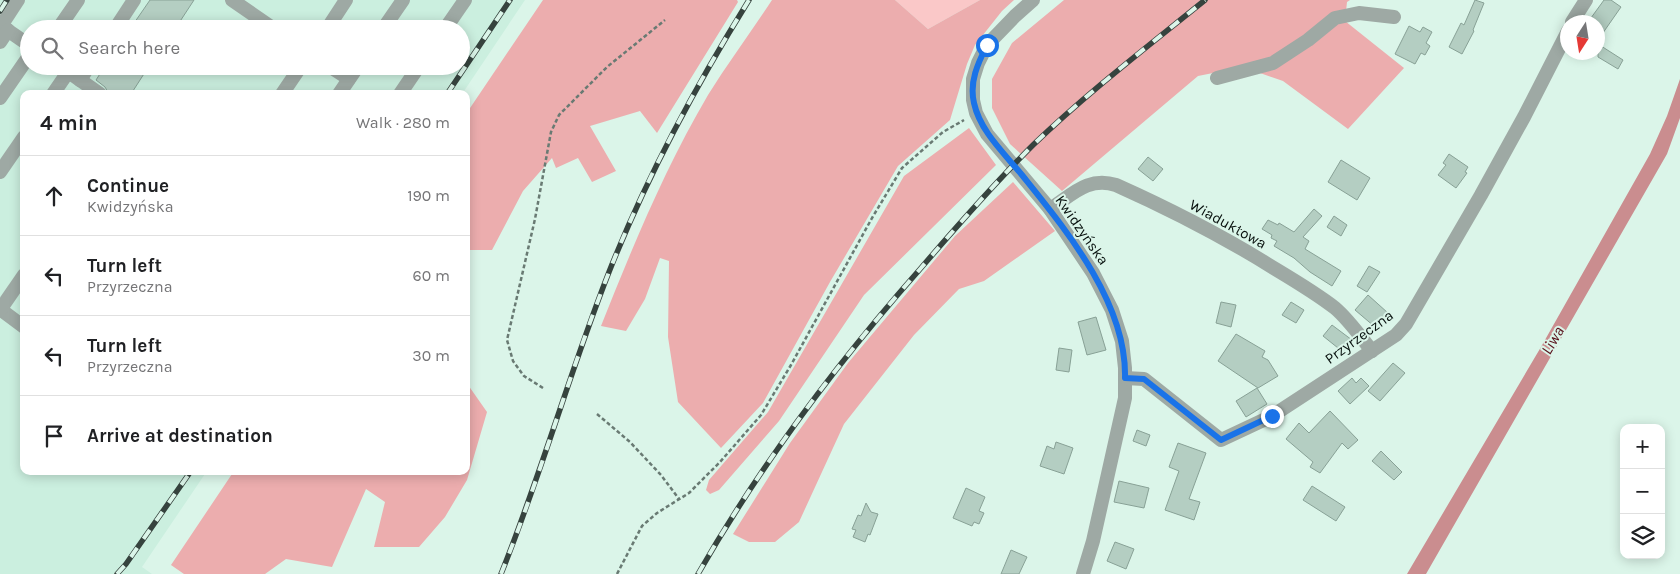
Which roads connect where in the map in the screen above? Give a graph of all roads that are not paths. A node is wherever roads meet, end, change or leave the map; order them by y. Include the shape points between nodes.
1 (18, 0) edge
2 (78, 0) edge
3 (134, 0) edge
4 (232, 0) edge
5 (346, 0) edge
6 (403, 0) edge
7 (465, 0) edge
8 (1033, 0) edge
9 (1586, 0) edge
10 (1576, 15) edge
11 (1394, 17) dead end
12 (64, 20) edge
13 (121, 20) edge
14 (261, 20) edge
15 (333, 20) edge
16 (389, 20) edge
17 (451, 20) edge
18 (2, 31) edge
19 (20, 40) edge
20 (1560, 47) edge
21 (20, 69) edge
22 (67, 75) edge
23 (72, 75) edge
24 (295, 75) edge
25 (342, 75) edge
26 (351, 75) edge
27 (413, 75) edge
28 (1217, 78) dead end
29 (348, 79) junction
30 (56, 90) edge
31 (94, 90) edge
32 (285, 90) edge
33 (341, 90) edge
34 (403, 90) edge
35 (0, 98) edge
36 (20, 143) edge
37 (0, 172) edge
38 (1050, 209) junction
39 (20, 281) edge
40 (0, 310) edge
41 (20, 324) edge
42 (1372, 351) junction
43 (1125, 378) junction
44 (1083, 574) edge

1 - 18 street
2 - 12 street
3 - 13 street
4 - 14 street
5 - 15 street
6 - 16 street
7 - 17 street
8 - 38 street, Kwidzyńska via 987,45 973,79 973,100 987,134
9 - 10 street
11 - 28 street via 1359,13 1335,18 1273,63
18 - 19 street
20 - 42 street, Przyrzeczna via 1524,117 1406,324
21 - 35 street
22 - 30 street
23 - 31 street
24 - 32 street
25 - 29 street
26 - 29 street
27 - 34 street
29 - 33 street
36 - 37 street
38 - 42 street, Wiaduktowa via 1093,182 1107,182 1124,189 1252,254 1314,293 1351,324
38 - 43 street, Kwidzyńska via 1093,273 1112,310 1122,341
39 - 40 street
40 - 41 street
42 - 43 street, Przyrzeczna via 1272,416 1221,440 1144,379
43 - 44 street, Kwidzyńska via 1121,415

